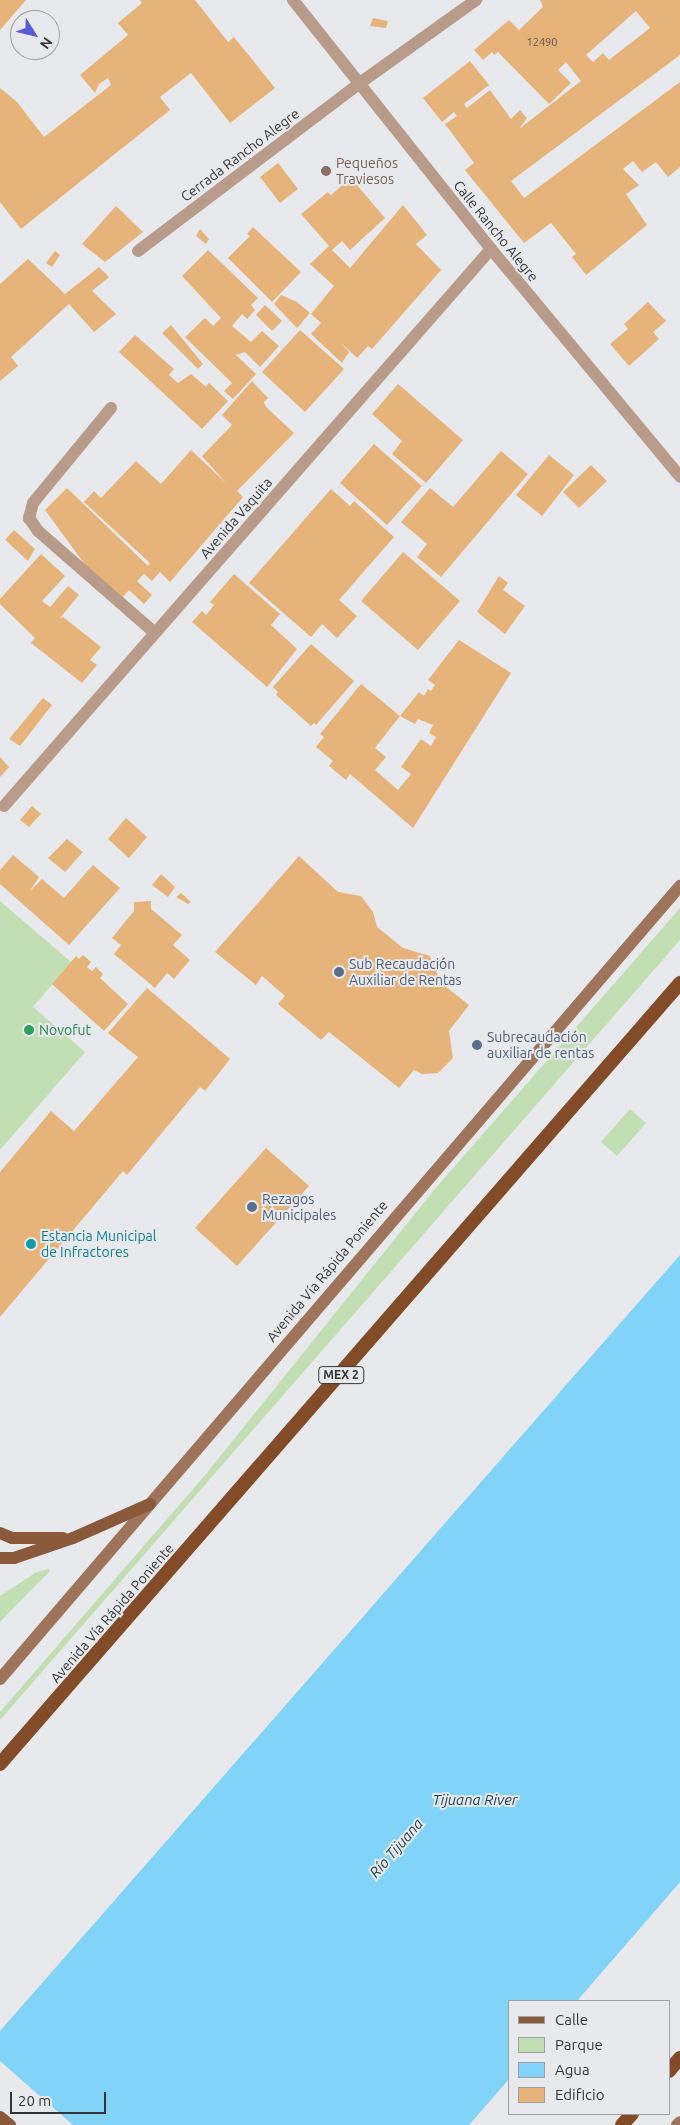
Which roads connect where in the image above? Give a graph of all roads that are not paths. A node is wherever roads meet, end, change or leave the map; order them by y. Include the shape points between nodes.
1 (293, 0) edge
2 (476, 0) edge
3 (360, 83) junction
4 (491, 249) junction
5 (138, 251) dead end
6 (111, 408) dead end
7 (680, 477) edge
8 (155, 633) junction
9 (4, 806) dead end
10 (680, 886) edge
11 (680, 983) edge
12 (150, 1504) junction
13 (0, 1533) edge
14 (73, 1538) junction
15 (0, 1558) edge
16 (0, 1679) edge
17 (0, 1764) edge
18 (680, 2058) edge
19 (670, 2070) edge
20 (631, 2115) edge
21 (0, 2116) edge
22 (680, 2122) edge
23 (10, 2125) edge
24 (622, 2125) edge
25 (677, 2125) edge

1 - 3 street, Calle Rancho Alegre
2 - 3 street, Cerrada Rancho Alegre
3 - 4 street, Calle Rancho Alegre
3 - 5 street, Cerrada Rancho Alegre
4 - 7 street, Calle Rancho Alegre
4 - 8 street, Avenida Vaquita
6 - 8 street via 33,503 29,518 38,531
8 - 9 street, Avenida Vaquita
10 - 12 main road, Avenida Vía Rápida Poniente
11 - 17 highway, Avenida Vía Rápida Poniente / MEX 2
12 - 14 main road
12 - 16 main road, Avenida Vía Rápida Poniente
13 - 14 main road via 12,1538
14 - 15 main road via 14,1558
18 - 19 highway
20 - 24 highway
21 - 23 main road
22 - 25 main road

